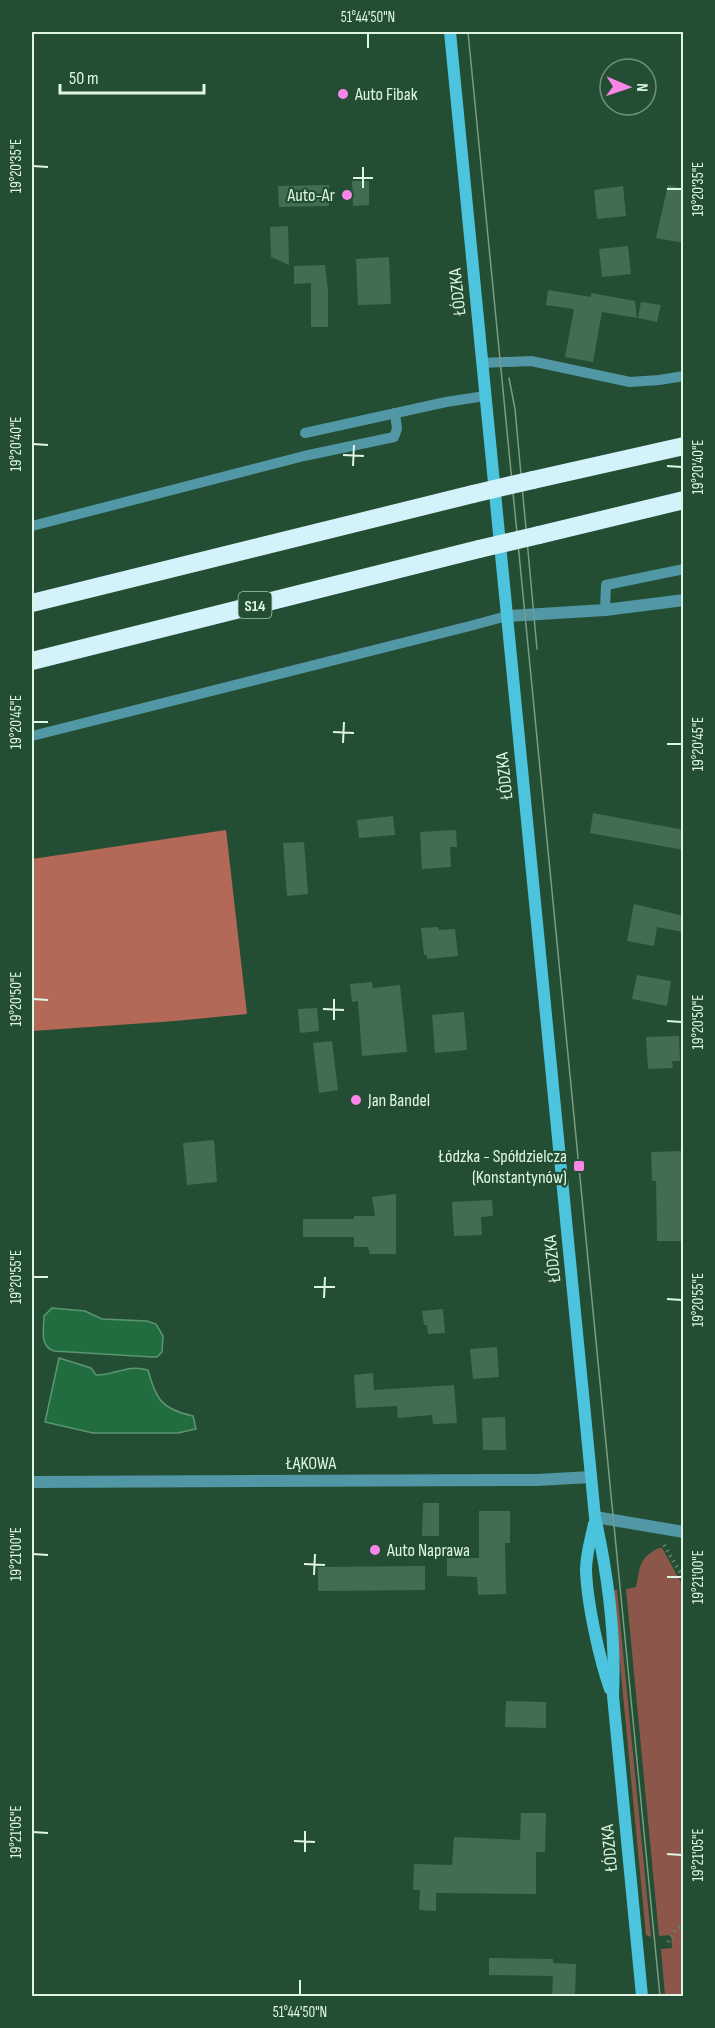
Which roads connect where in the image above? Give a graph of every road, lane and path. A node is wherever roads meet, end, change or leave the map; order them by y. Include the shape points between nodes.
1 (450, 32) edge
2 (482, 363) junction
3 (684, 376) edge
4 (485, 396) junction
5 (395, 413) junction
6 (305, 433) dead end
7 (684, 446) edge
8 (684, 500) edge
9 (32, 526) edge
10 (684, 569) edge
11 (684, 600) edge
12 (32, 603) edge
13 (605, 610) junction
14 (507, 616) junction
15 (32, 661) edge
16 (32, 736) edge
17 (591, 1477) junction
18 (32, 1482) edge
19 (595, 1516) junction
20 (684, 1532) edge
21 (664, 1545) dead end
22 (684, 1579) edge
23 (613, 1696) junction
24 (684, 1925) edge
25 (668, 1942) dead end
26 (642, 1996) edge

1 - 2 main road, ŁÓDZKA
2 - 3 lane via 531,361 630,382
2 - 4 main road, ŁÓDZKA
4 - 5 lane
4 - 14 main road, ŁÓDZKA
5 - 6 lane
5 - 9 lane via 394,437 304,456
7 - 12 highway, bridge
8 - 15 highway, S14, bridge
10 - 13 lane via 606,585
11 - 13 street
13 - 14 street
14 - 16 lane
14 - 17 main road, ŁÓDZKA
17 - 18 street, ŁĄKOWA
17 - 19 main road, ŁÓDZKA
19 - 20 street
19 - 23 main road, ŁÓDZKA via 608,1597
19 - 23 main road, ŁÓDZKA via 587,1558 588,1586 604,1671
21 - 22 path
23 - 26 main road, ŁÓDZKA
24 - 25 path via 676,1929

